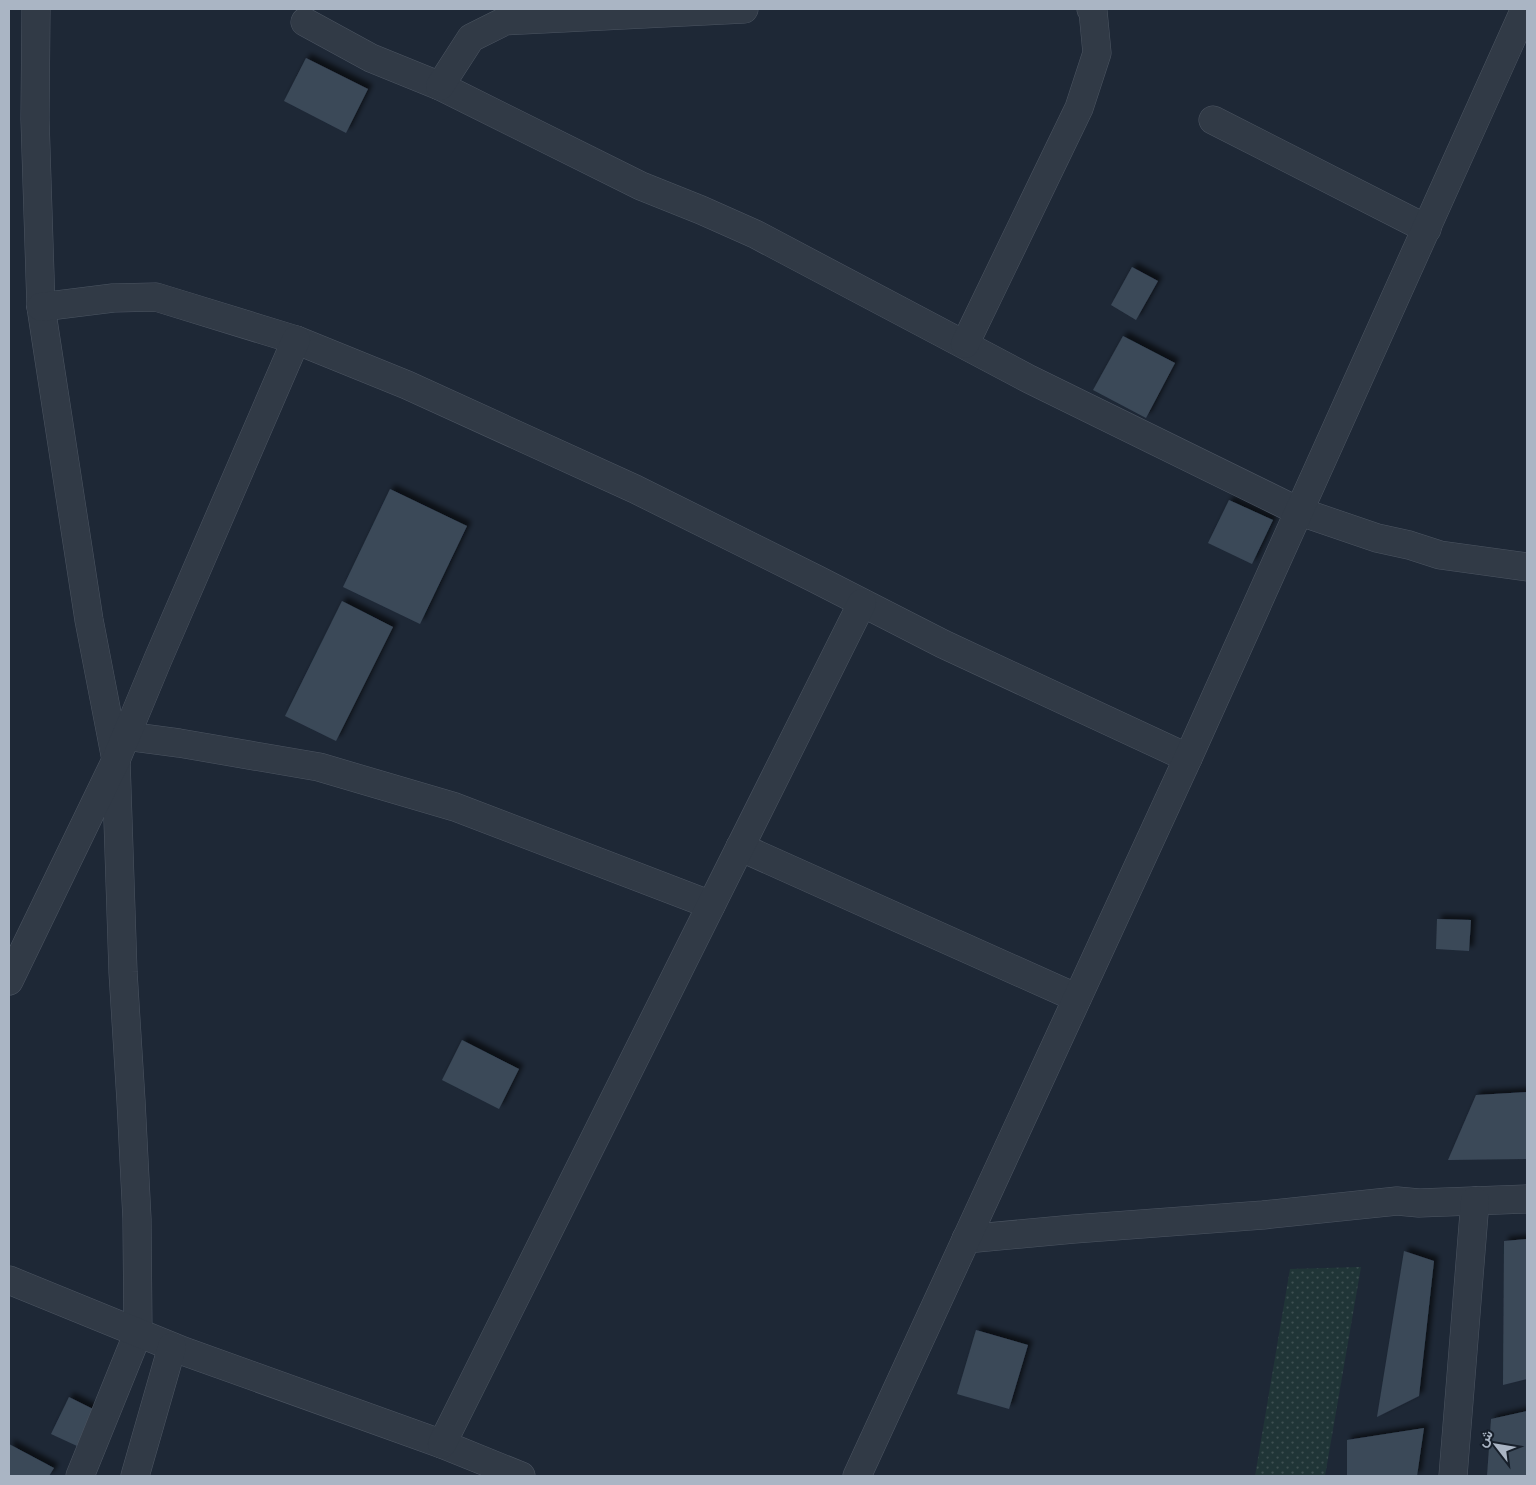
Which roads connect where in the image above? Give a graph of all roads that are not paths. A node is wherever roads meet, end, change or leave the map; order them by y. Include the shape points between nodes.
1 (36, 9) edge
2 (744, 9) edge
3 (1091, 9) edge
4 (1525, 9) edge
5 (304, 22) dead end
6 (440, 86) junction
7 (1213, 120) dead end
8 (1427, 229) junction
9 (41, 307) junction
10 (296, 340) junction
11 (965, 344) junction
12 (1298, 512) junction
13 (1527, 567) edge
14 (862, 603) junction
15 (121, 748) junction
16 (1188, 758) junction
17 (740, 847) junction
18 (712, 905) junction
19 (9, 981) edge
20 (1077, 998) junction
21 (1527, 1199) edge
22 (1475, 1201) junction
23 (966, 1239) junction
24 (9, 1280) edge
25 (138, 1333) junction
26 (172, 1347) junction
27 (442, 1444) junction
28 (80, 1476) edge
29 (135, 1476) edge
30 (521, 1476) edge
31 (857, 1476) edge
32 (1453, 1476) edge

1 - 9 street via 35,119
2 - 6 street via 505,21 471,38
3 - 11 street via 1097,53 1078,108
4 - 8 street
5 - 6 street via 371,58
6 - 11 street via 641,186 755,234
7 - 8 street
8 - 12 street
9 - 10 street via 113,298 156,297
9 - 15 street via 89,620
10 - 14 street via 407,385 635,489
10 - 15 street
11 - 12 street
12 - 13 street via 1440,555
12 - 16 street
14 - 16 street
14 - 17 street
15 - 18 street via 179,743 337,772 455,807
15 - 19 street
15 - 25 street via 123,972 137,1219
16 - 20 street
17 - 18 street
17 - 20 street
18 - 27 street
20 - 23 street
21 - 22 street
22 - 23 street via 1379,1202 1264,1215
22 - 32 street
23 - 31 street
24 - 25 street
25 - 26 street
25 - 28 street
26 - 27 street
26 - 29 street
27 - 30 street

